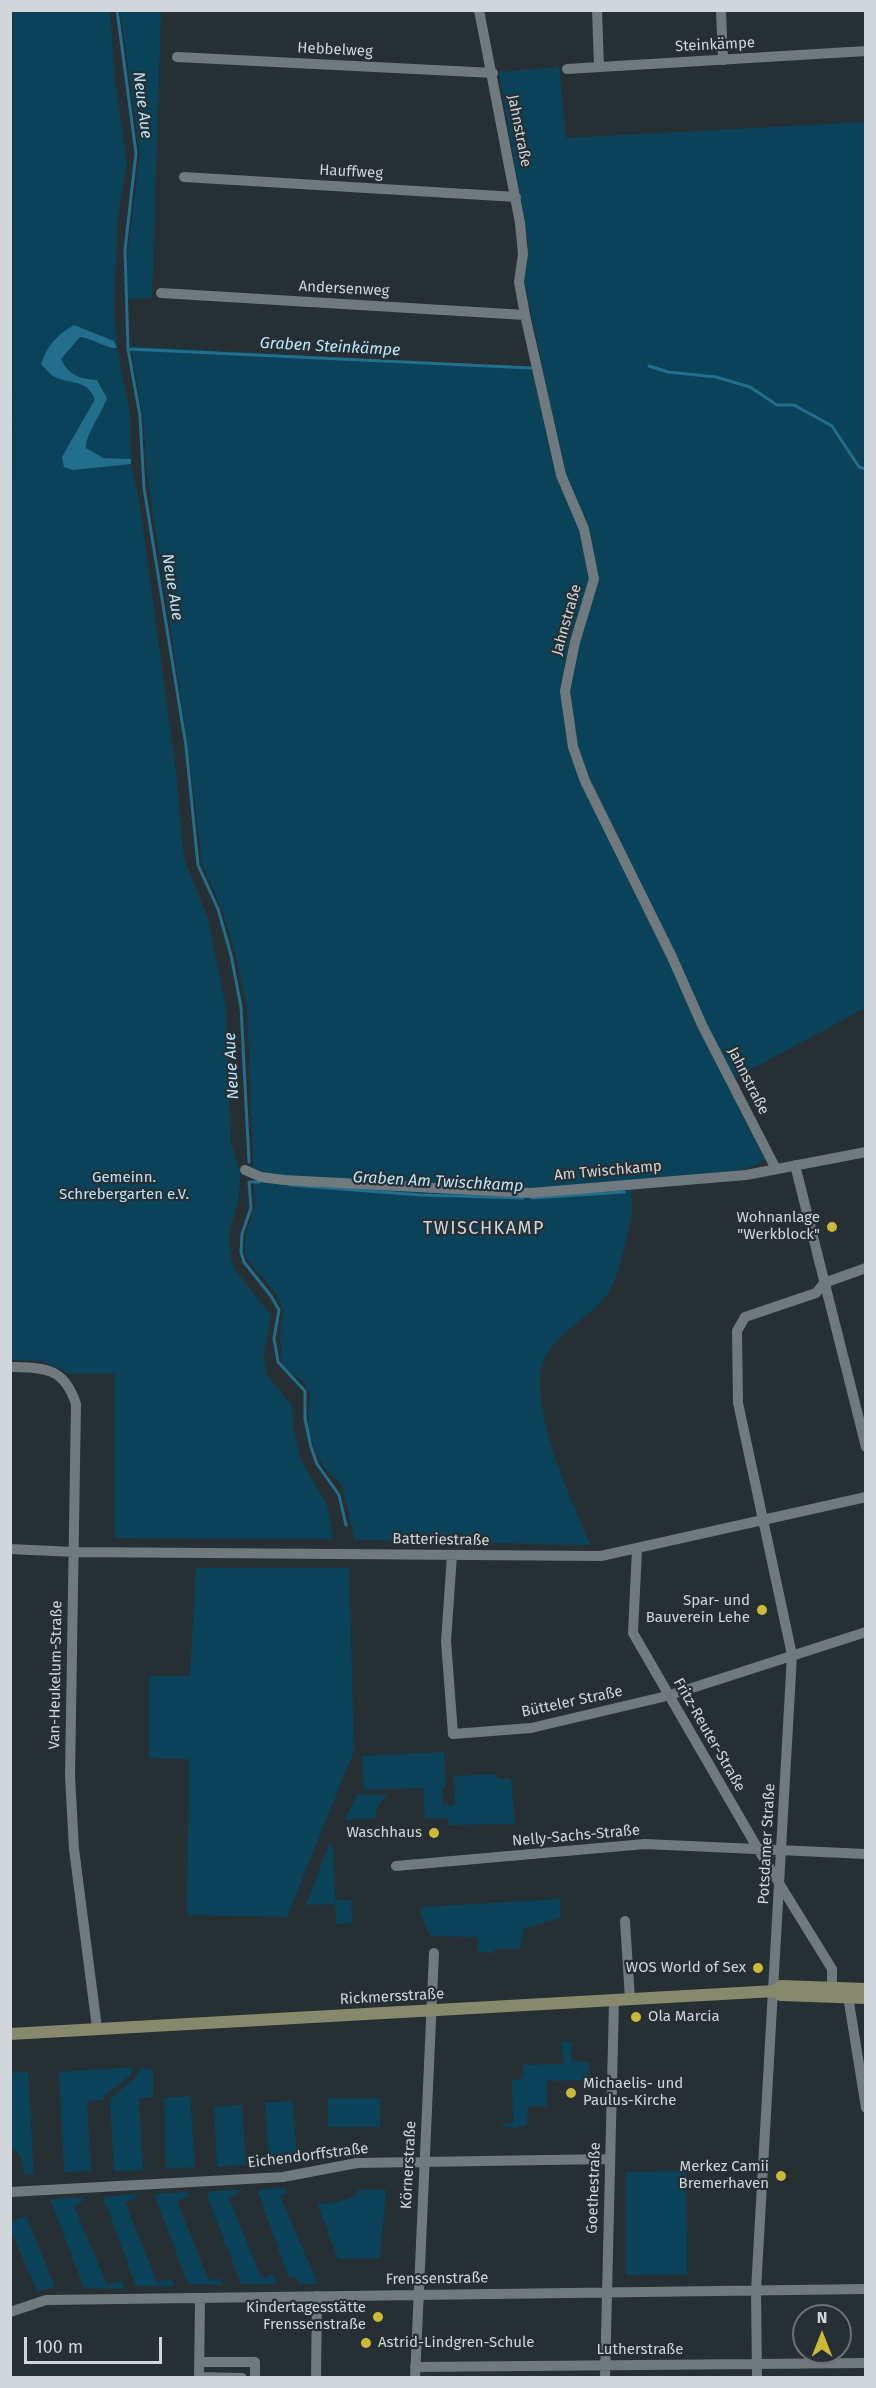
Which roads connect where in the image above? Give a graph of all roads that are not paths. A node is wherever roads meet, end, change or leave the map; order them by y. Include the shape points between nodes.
1 (479, 10) edge
2 (597, 10) edge
3 (721, 10) edge
4 (866, 51) edge
5 (177, 57) dead end
6 (723, 60) junction
7 (599, 67) junction
8 (567, 69) dead end
9 (493, 74) junction
10 (184, 177) dead end
11 (516, 197) junction
12 (161, 293) dead end
13 (525, 315) junction
14 (866, 1152) edge
15 (795, 1165) junction
16 (776, 1169) junction
17 (245, 1170) dead end
18 (866, 1268) edge
19 (824, 1283) junction
20 (10, 1367) edge
21 (866, 1447) edge
22 (866, 1497) edge
23 (762, 1521) junction
24 (10, 1549) edge
25 (637, 1550) junction
26 (74, 1552) junction
27 (452, 1555) junction
28 (866, 1632) edge
29 (792, 1655) junction
30 (667, 1696) junction
31 (758, 1849) junction
32 (781, 1851) junction
33 (866, 1854) edge
34 (396, 1866) dead end
35 (780, 1886) junction
36 (625, 1921) dead end
37 (434, 1953) dead end
38 (832, 1987) junction
39 (866, 1989) edge
40 (775, 1991) junction
41 (847, 1992) junction
42 (866, 1998) edge
43 (630, 1999) junction
44 (614, 2000) junction
45 (433, 2010) junction
46 (97, 2028) junction
47 (10, 2034) edge
48 (866, 2108) edge
49 (610, 2159) junction
50 (424, 2161) junction
51 (10, 2192) edge
52 (866, 2289) edge
53 (756, 2290) junction
54 (606, 2291) junction
55 (417, 2294) junction
56 (317, 2296) junction
57 (200, 2298) junction
58 (10, 2312) edge
59 (199, 2362) junction
60 (866, 2363) edge
61 (756, 2364) junction
62 (605, 2365) junction
63 (415, 2372) edge
64 (199, 2377) edge
65 (242, 2378) edge
66 (255, 2378) edge
67 (316, 2378) edge
68 (605, 2378) edge
69 (757, 2378) edge

1 - 9 street, Jahnstraße
2 - 7 street
3 - 6 street
4 - 6 street, Steinkämpe
5 - 9 street, Hebbelweg
6 - 7 street, Steinkämpe
7 - 8 street, Steinkämpe
9 - 11 street, Jahnstraße
10 - 11 street, Hauffweg
11 - 13 street, Jahnstraße via 523,244 519,282
12 - 13 street, Andersenweg
13 - 16 street, Jahnstraße via 561,475 584,529 594,579 565,691 573,747 585,781 702,1025
14 - 15 street, Am Twischkamp
15 - 16 street, Am Twischkamp
15 - 19 street
16 - 17 street, Am Twischkamp via 746,1175 531,1193 284,1180
18 - 19 street
19 - 21 street
19 - 23 street, Potsdamer Straße via 816,1293 742,1319 737,1331 738,1403
20 - 26 street, Van-Heukelum-Straße via 51,1371 66,1384 76,1404
22 - 23 street, Batteriestraße
23 - 25 street, Batteriestraße
23 - 29 street, Potsdamer Straße
24 - 26 street, Batteriestraße
25 - 27 street, Batteriestraße via 601,1556
25 - 30 street, Fritz-Reuter-Straße via 633,1633
26 - 27 street, Batteriestraße
26 - 46 street, Van-Heukelum-Straße via 69,1707 74,1849
27 - 30 street, Bütteler Straße via 446,1641 453,1734 531,1728
28 - 29 street, Bütteler Straße
29 - 30 street, Bütteler Straße
29 - 32 street, Potsdamer Straße
30 - 31 street, Fritz-Reuter-Straße
31 - 32 street, Nelly-Sachs-Straße
31 - 34 street, Nelly-Sachs-Straße via 645,1844
31 - 35 street, Fritz-Reuter-Straße
32 - 33 street, Nelly-Sachs-Straße
32 - 35 street, Potsdamer Straße
35 - 38 street, Fritz-Reuter-Straße via 832,1969
35 - 40 street, Potsdamer Straße
36 - 43 street
37 - 45 street, Körnerstraße
38 - 40 main road, Rickmersstraße via 781,1986
38 - 41 main road, Rickmersstraße
39 - 41 main road, Rickmersstraße
40 - 41 main road, Rickmersstraße via 781,1995
40 - 43 main road, Rickmersstraße
40 - 53 street, Potsdamer Straße
41 - 42 main road, Rickmersstraße
41 - 48 street
43 - 44 main road, Rickmersstraße
44 - 45 main road, Rickmersstraße
44 - 49 street, Goethestraße
45 - 46 main road, Rickmersstraße
45 - 50 street, Körnerstraße
46 - 47 main road, Rickmersstraße
49 - 50 street, Eichendorffstraße
49 - 54 street, Goethestraße
50 - 51 street, Eichendorffstraße via 357,2163 283,2177
50 - 55 street, Körnerstraße
52 - 53 street, Frenssenstraße
53 - 54 street, Frenssenstraße
53 - 61 street, Potsdamer Straße
54 - 55 street, Frenssenstraße
54 - 62 street, Goethestraße
55 - 56 street, Frenssenstraße
55 - 63 street, Körnerstraße
56 - 57 street, Frenssenstraße
56 - 67 street
57 - 58 street, Frenssenstraße via 46,2301
57 - 59 street
59 - 64 street
59 - 66 street via 255,2362
60 - 61 street, Lutherstraße
61 - 62 street, Lutherstraße
61 - 69 street, Potsdamer Straße
62 - 63 street, Lutherstraße
62 - 68 street, Goethestraße
64 - 65 street

